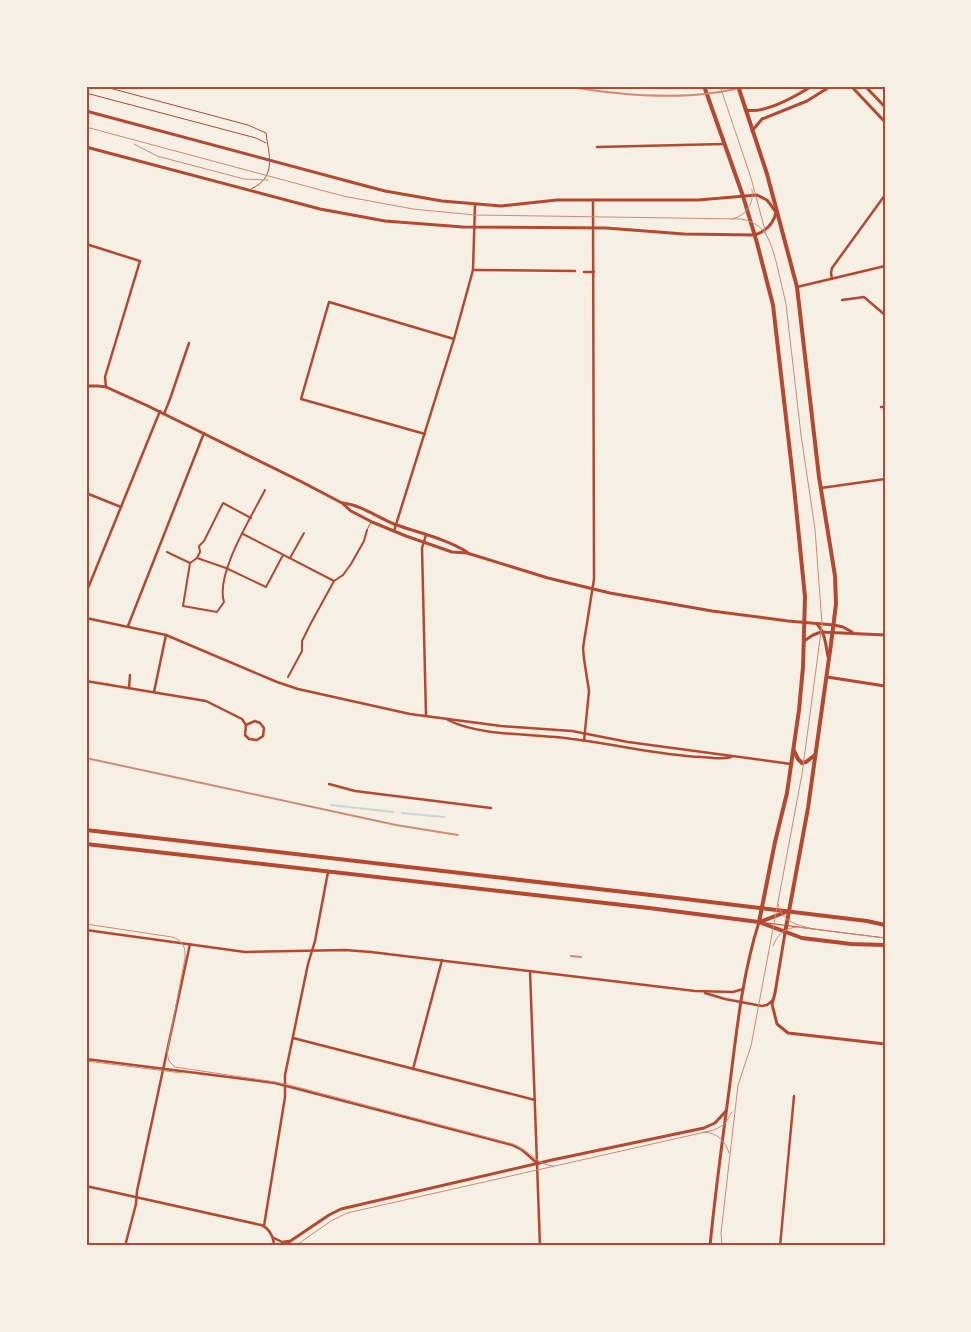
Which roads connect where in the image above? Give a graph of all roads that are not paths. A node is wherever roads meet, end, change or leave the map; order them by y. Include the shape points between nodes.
1 (102, 86) edge
2 (704, 86) edge
3 (738, 86) edge
4 (812, 86) edge
5 (831, 86) edge
6 (852, 86) edge
7 (865, 86) edge
8 (86, 93) edge
9 (885, 107) edge
10 (746, 110) junction
11 (86, 111) edge
12 (885, 122) edge
13 (752, 131) junction
14 (267, 143) junction
15 (724, 144) junction
16 (86, 147) edge
17 (597, 147) dead end
18 (270, 160) junction
19 (248, 191) junction
20 (743, 196) junction
21 (885, 196) edge
22 (593, 200) junction
23 (475, 205) junction
24 (776, 212) junction
25 (474, 227) junction
26 (593, 227) junction
27 (755, 235) junction
28 (86, 244) edge
29 (885, 266) edge
30 (473, 270) junction
31 (575, 272) dead end
32 (584, 272) dead end
33 (594, 272) junction
34 (832, 279) junction
35 (797, 288) junction
36 (842, 300) dead end
37 (885, 315) edge
38 (454, 339) junction
39 (189, 343) dead end
40 (86, 386) edge
41 (106, 387) junction
42 (160, 412) junction
43 (164, 414) junction
44 (204, 433) junction
45 (425, 434) junction
46 (885, 479) edge
47 (821, 488) junction
48 (265, 490) dead end
49 (86, 494) edge
50 (342, 503) junction
51 (121, 507) junction
52 (251, 518) junction
53 (372, 522) junction
54 (396, 525) junction
55 (367, 530) joint
56 (394, 532) junction
57 (304, 533) dead end
58 (242, 534) junction
59 (426, 535) junction
60 (424, 542) junction
61 (167, 552) dead end
62 (467, 552) junction
63 (283, 555) junction
64 (197, 558) junction
65 (290, 558) junction
66 (190, 563) junction
67 (226, 568) junction
68 (334, 581) junction
69 (593, 589) junction
70 (86, 592) edge
71 (86, 618) edge
72 (805, 623) junction
73 (817, 624) junction
74 (834, 624) junction
75 (128, 626) junction
76 (824, 632) junction
77 (833, 632) junction
78 (852, 632) junction
79 (166, 635) junction
80 (885, 635) edge
81 (804, 641) junction
82 (829, 663) junction
83 (130, 675) dead end
84 (288, 677) dead end
85 (827, 677) junction
86 (86, 681) edge
87 (885, 686) edge
88 (129, 688) junction
89 (154, 692) junction
90 (426, 716) junction
91 (446, 719) junction
92 (246, 725) junction
93 (585, 734) junction
94 (584, 740) junction
95 (794, 748) junction
96 (815, 755) junction
97 (733, 757) junction
98 (791, 764) junction
99 (329, 784) dead end
100 (491, 808) dead end
101 (86, 830) edge
102 (86, 844) edge
103 (328, 872) junction
104 (763, 908) junction
105 (788, 912) junction
106 (759, 922) junction
107 (786, 925) junction
108 (885, 925) edge
109 (86, 930) edge
110 (785, 933) junction
111 (885, 938) edge
112 (190, 944) junction
113 (885, 945) edge
114 (312, 951) junction
115 (442, 960) junction
116 (530, 971) junction
117 (744, 988) junction
118 (702, 992) junction
119 (773, 1000) junction
120 (742, 1002) junction
121 (293, 1038) junction
122 (885, 1044) edge
123 (86, 1059) edge
124 (163, 1068) junction
125 (413, 1069) junction
126 (285, 1086) junction
127 (794, 1096) dead end
128 (535, 1100) junction
129 (726, 1110) junction
130 (538, 1164) junction
131 (86, 1186) edge
132 (136, 1197) junction
133 (264, 1226) junction
134 (274, 1238) junction
135 (293, 1239) junction
136 (125, 1246) edge
137 (274, 1246) edge
138 (283, 1246) edge
139 (540, 1246) edge
140 (710, 1246) edge
141 (780, 1246) edge

1 - 14 lane via 248,125 266,133
2 - 15 main road
3 - 10 main road
4 - 10 street via 759,110
5 - 13 street via 807,101 762,119
6 - 12 street
7 - 9 street
8 - 14 lane
10 - 13 main road
11 - 18 street
13 - 24 main road
14 - 18 lane
15 - 17 street
15 - 20 main road
16 - 19 street
18 - 19 lane via 264,180
18 - 23 street via 385,191
19 - 25 street via 359,217
20 - 22 street via 698,200
20 - 24 street via 762,197
20 - 27 main road
21 - 34 street via 832,268
22 - 23 street
22 - 26 street
23 - 25 street
24 - 27 street via 770,225
24 - 35 main road
25 - 26 street
25 - 30 street
26 - 27 street via 684,234
26 - 33 street
27 - 72 main road via 778,338
28 - 41 street via 140,261 104,377
29 - 34 street
30 - 31 street
30 - 38 street
32 - 33 street
33 - 69 street
34 - 35 street
35 - 47 main road
36 - 37 street via 864,297
38 - 45 street
38 - 45 street via 329,302 301,399
39 - 43 street
40 - 41 street
41 - 42 street
42 - 43 street
42 - 51 street
43 - 44 street
44 - 50 street
44 - 75 street
45 - 54 street
46 - 47 street
47 - 74 main road via 835,576
48 - 52 street
49 - 51 street
50 - 53 street
50 - 54 street via 354,504
51 - 70 street
52 - 58 street
52 - 64 street via 223,503 199,546
53 - 55 lane
53 - 56 street
54 - 56 street
54 - 59 street
55 - 68 street via 351,564
56 - 60 street
57 - 65 street
58 - 63 street
58 - 67 street
59 - 60 street
59 - 62 street
60 - 62 street via 452,552
60 - 90 street
61 - 66 street
62 - 69 street
63 - 65 street
63 - 67 street via 266,587
64 - 66 street
64 - 67 street
65 - 68 street
66 - 67 street via 183,606 217,612 224,602
68 - 84 street via 302,641 302,651
69 - 72 street
69 - 93 street via 583,648 590,691
71 - 75 street
72 - 73 street
72 - 81 main road
73 - 74 street
73 - 76 street
74 - 77 main road
74 - 78 street
75 - 79 street
76 - 77 street
76 - 81 street
76 - 82 street
77 - 78 street
77 - 82 main road
78 - 80 street
79 - 89 street
79 - 90 street via 285,685
81 - 95 main road
82 - 85 main road
83 - 88 street
85 - 87 street
85 - 96 main road
86 - 88 street
88 - 89 street
89 - 92 street via 206,701 242,719
90 - 91 street
91 - 93 street
91 - 94 street via 476,729
92 - 92 street via 249,739 257,740 263,736 264,728 260,723 255,721
93 - 94 street
93 - 97 street
94 - 97 street via 694,757
95 - 96 main road via 802,763
95 - 98 main road
96 - 105 main road
97 - 98 street
98 - 104 main road
99 - 100 street via 356,791
101 - 104 main road
102 - 103 main road
103 - 106 main road
103 - 114 street
104 - 105 main road
104 - 106 main road
105 - 106 main road
105 - 107 main road
105 - 108 main road
106 - 107 lane
106 - 110 main road
106 - 117 street
107 - 110 main road
107 - 111 lane
109 - 112 street
110 - 113 main road via 802,938
110 - 119 street
112 - 114 street via 245,952
112 - 124 street
114 - 115 street via 372,952
114 - 121 street
115 - 116 street
115 - 125 street
116 - 118 street
116 - 128 street
117 - 118 street via 733,992
117 - 120 street
118 - 120 street
119 - 120 street via 763,1006
119 - 122 street via 775,1019 785,1032
120 - 129 street
121 - 125 street
121 - 126 street
123 - 124 street
124 - 126 street
124 - 132 street
125 - 128 street
126 - 130 street via 512,1146
126 - 133 street
127 - 141 street
128 - 130 street
129 - 130 street via 715,1123 704,1128
129 - 140 street
130 - 135 street via 341,1209
130 - 139 street
131 - 132 street
132 - 133 street
132 - 136 street
133 - 134 street
134 - 135 street via 284,1242
134 - 137 street
135 - 138 street

